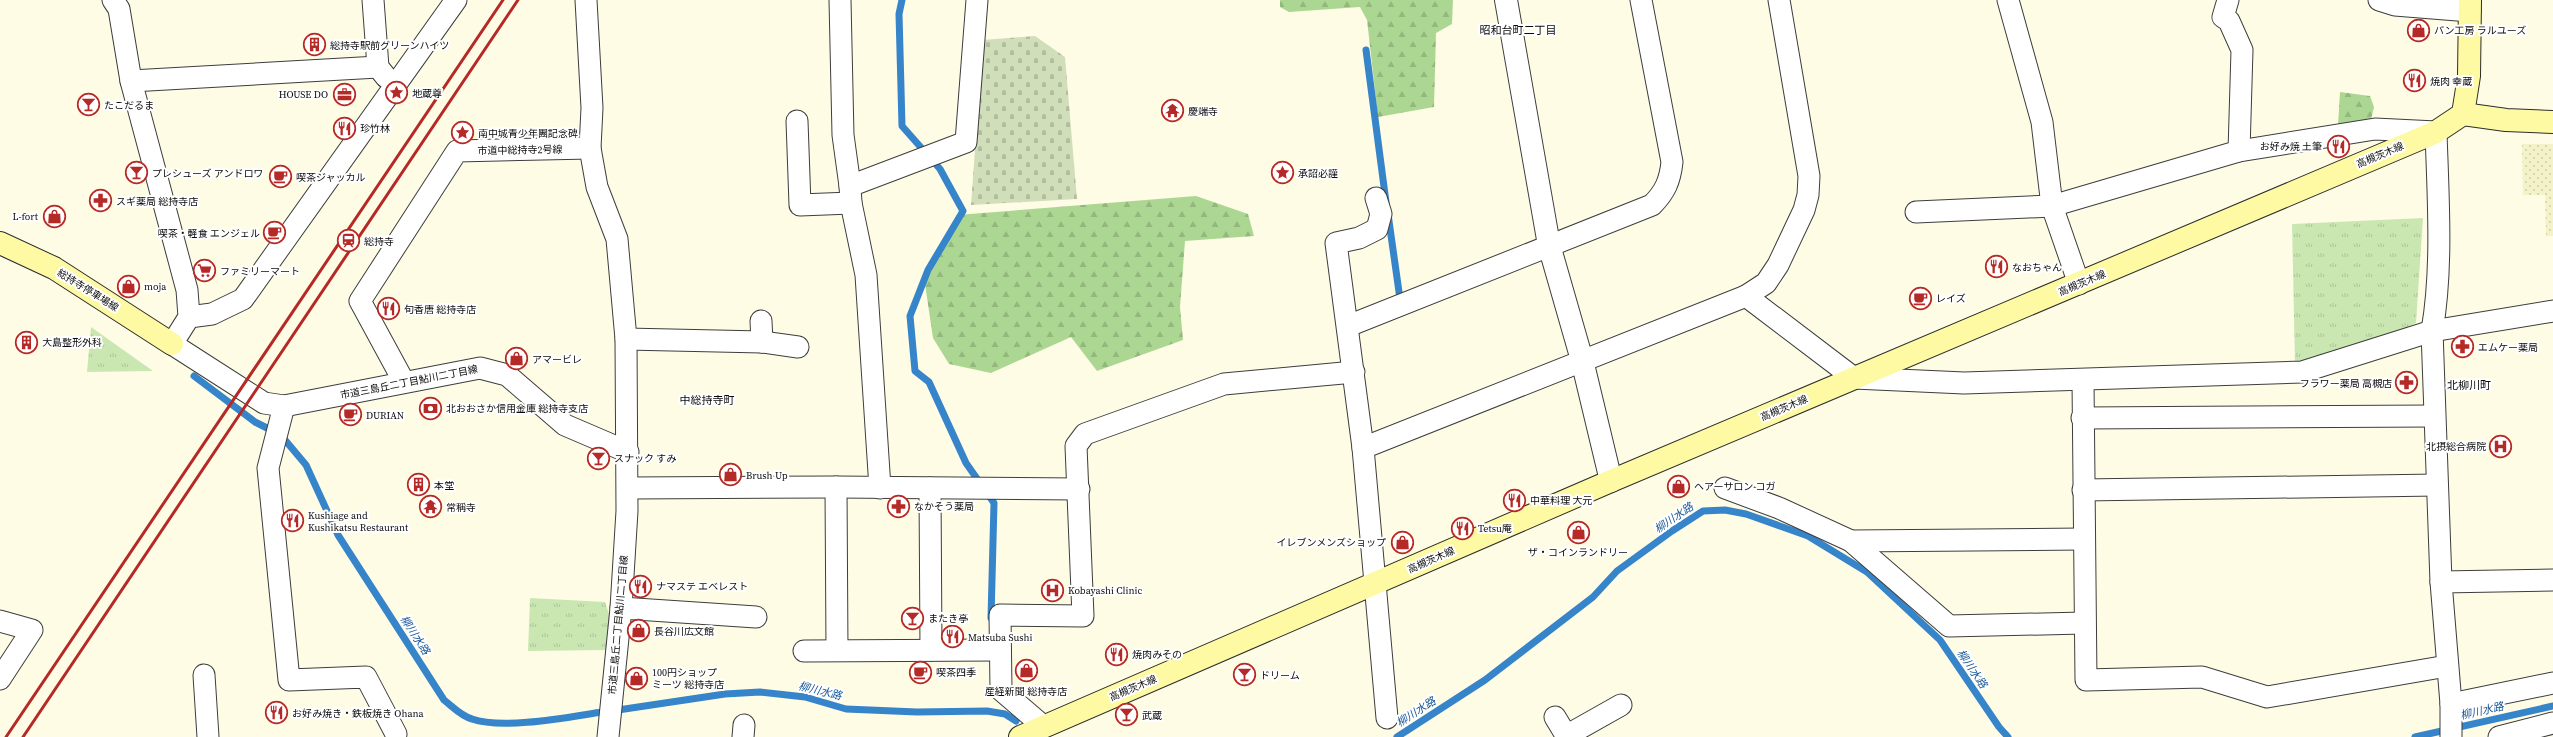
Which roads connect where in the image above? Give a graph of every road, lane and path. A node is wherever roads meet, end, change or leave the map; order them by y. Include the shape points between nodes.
1 (113, 0) edge
2 (373, 0) edge
3 (456, 0) edge
4 (586, 0) edge
5 (840, 0) edge
6 (976, 0) edge
7 (1506, 0) edge
8 (1642, 0) edge
9 (1779, 0) edge
10 (2008, 0) edge
11 (2228, 0) edge
12 (2379, 0) edge
13 (2470, 5) edge
14 (378, 67) junction
15 (131, 81) junction
16 (394, 87) junction
17 (2463, 114) junction
18 (797, 121) dead end
19 (2553, 122) edge
20 (2436, 132) junction
21 (590, 148) junction
22 (2239, 151) junction
23 (851, 195) junction
24 (1376, 198) dead end
25 (2052, 206) junction
26 (1916, 212) dead end
27 (0, 243) edge
28 (1549, 245) junction
29 (2079, 284) junction
30 (1746, 296) junction
31 (2553, 311) edge
32 (190, 317) junction
33 (761, 321) dead end
34 (1348, 326) junction
35 (2432, 331) junction
36 (626, 339) junction
37 (762, 342) junction
38 (172, 344) junction
39 (798, 347) dead end
40 (1582, 360) junction
41 (1354, 372) junction
42 (1854, 378) junction
43 (2083, 381) junction
44 (404, 382) junction
45 (284, 406) junction
46 (2434, 416) junction
47 (2082, 418) junction
48 (1363, 448) junction
49 (628, 452) junction
50 (1611, 481) junction
51 (2437, 485) junction
52 (836, 486) junction
53 (628, 488) junction
54 (880, 488) junction
55 (930, 488) junction
56 (1725, 488) dead end
57 (1079, 489) junction
58 (2083, 490) junction
59 (2083, 539) junction
60 (1851, 541) junction
61 (2553, 580) edge
62 (2441, 582) junction
63 (1375, 584) junction
64 (621, 608) junction
65 (756, 617) dead end
66 (0, 621) edge
67 (2084, 623) junction
68 (837, 650) junction
69 (931, 650) junction
70 (1000, 650) junction
71 (804, 651) dead end
72 (2447, 666) junction
73 (204, 675) dead end
74 (0, 679) edge
75 (2553, 683) edge
76 (1621, 705) dead end
77 (2451, 709) junction
78 (1555, 717) dead end
79 (1387, 718) dead end
80 (2553, 723) edge
81 (1043, 726) junction
82 (396, 734) dead end
83 (1566, 736) edge
84 (208, 737) edge
85 (608, 737) edge
86 (1020, 737) edge
87 (2451, 737) edge
88 (2499, 737) edge

1 - 15 street via 119,8
2 - 14 street
3 - 16 street
4 - 21 street, 市道三島丘二丁目鮎川二丁目線 via 592,108
5 - 23 street via 843,135
6 - 23 street via 966,142
7 - 28 street
8 - 28 street via 1672,162 1670,181 1663,194 1652,205
9 - 30 street via 1809,176 1808,195 1778,265 1766,283
10 - 25 street via 2042,122
11 - 22 street via 2223,17 2229,21 2242,50
12 - 13 street via 2395,5
13 - 17 main road via 2469,76
14 - 15 street
14 - 16 street
15 - 32 street via 188,290
16 - 32 street via 243,299 212,314
17 - 19 main road via 2506,120
17 - 20 main road, 高槻茨木線
18 - 23 street via 800,205
20 - 22 street via 2375,129
20 - 29 main road, 高槻茨木線
20 - 35 street via 2438,216 2436,309
21 - 36 street, 市道三島丘二丁目鮎川二丁目線 via 597,187 618,239
21 - 44 street, 市道中総持寺2号線 via 457,151 360,301
22 - 25 street
23 - 54 street via 866,275
24 - 34 street via 1380,214 1378,229 1359,238 1336,243
25 - 26 street
25 - 29 street
27 - 38 main road, 総持寺停車場線 via 54,268
28 - 34 street
28 - 40 street
29 - 42 main road, 高槻茨木線
30 - 40 street
30 - 42 street
31 - 35 street
32 - 38 street
33 - 37 street
34 - 41 street
35 - 43 street via 2302,372
35 - 46 street
36 - 37 street
36 - 49 street, 市道三島丘二丁目鮎川二丁目線
37 - 39 street
38 - 45 street, 市道三島丘二丁目鮎川二丁目線 via 264,404
40 - 48 street
40 - 50 street
41 - 48 street
41 - 57 street via 1224,384 1085,434 1076,446
42 - 43 street via 1964,383
42 - 50 main road, 高槻茨木線
43 - 47 street
44 - 45 street, 市道三島丘二丁目鮎川二丁目線
44 - 49 street, 市道三島丘二丁目鮎川二丁目線 via 480,368 507,375 565,425
45 - 82 street via 268,468 289,680 366,677
46 - 47 street
46 - 51 street
47 - 58 street
48 - 63 street
49 - 53 street, 市道三島丘二丁目鮎川二丁目線
50 - 63 main road, 高槻茨木線
51 - 58 street
51 - 62 street
52 - 53 street
52 - 54 street
52 - 68 street
53 - 64 street, 市道三島丘二丁目鮎川二丁目線
54 - 55 street
55 - 57 street
55 - 69 street
56 - 60 street via 1779,508
57 - 70 street via 1083,616 1000,615
58 - 59 street
59 - 60 street
59 - 67 street
60 - 67 street via 1949,626
61 - 62 street
62 - 72 street
63 - 79 street
63 - 81 main road, 高槻茨木線
64 - 65 street
64 - 85 street, 市道三島丘二丁目鮎川二丁目線
66 - 74 street via 32,630
67 - 72 street via 2086,680 2202,677 2267,697
68 - 69 street
68 - 71 street
69 - 70 street
70 - 81 street via 1001,690
72 - 77 street
73 - 84 street
75 - 77 street
76 - 83 street
77 - 87 street
78 - 83 street
80 - 88 street
81 - 86 main road, 高槻茨木線

